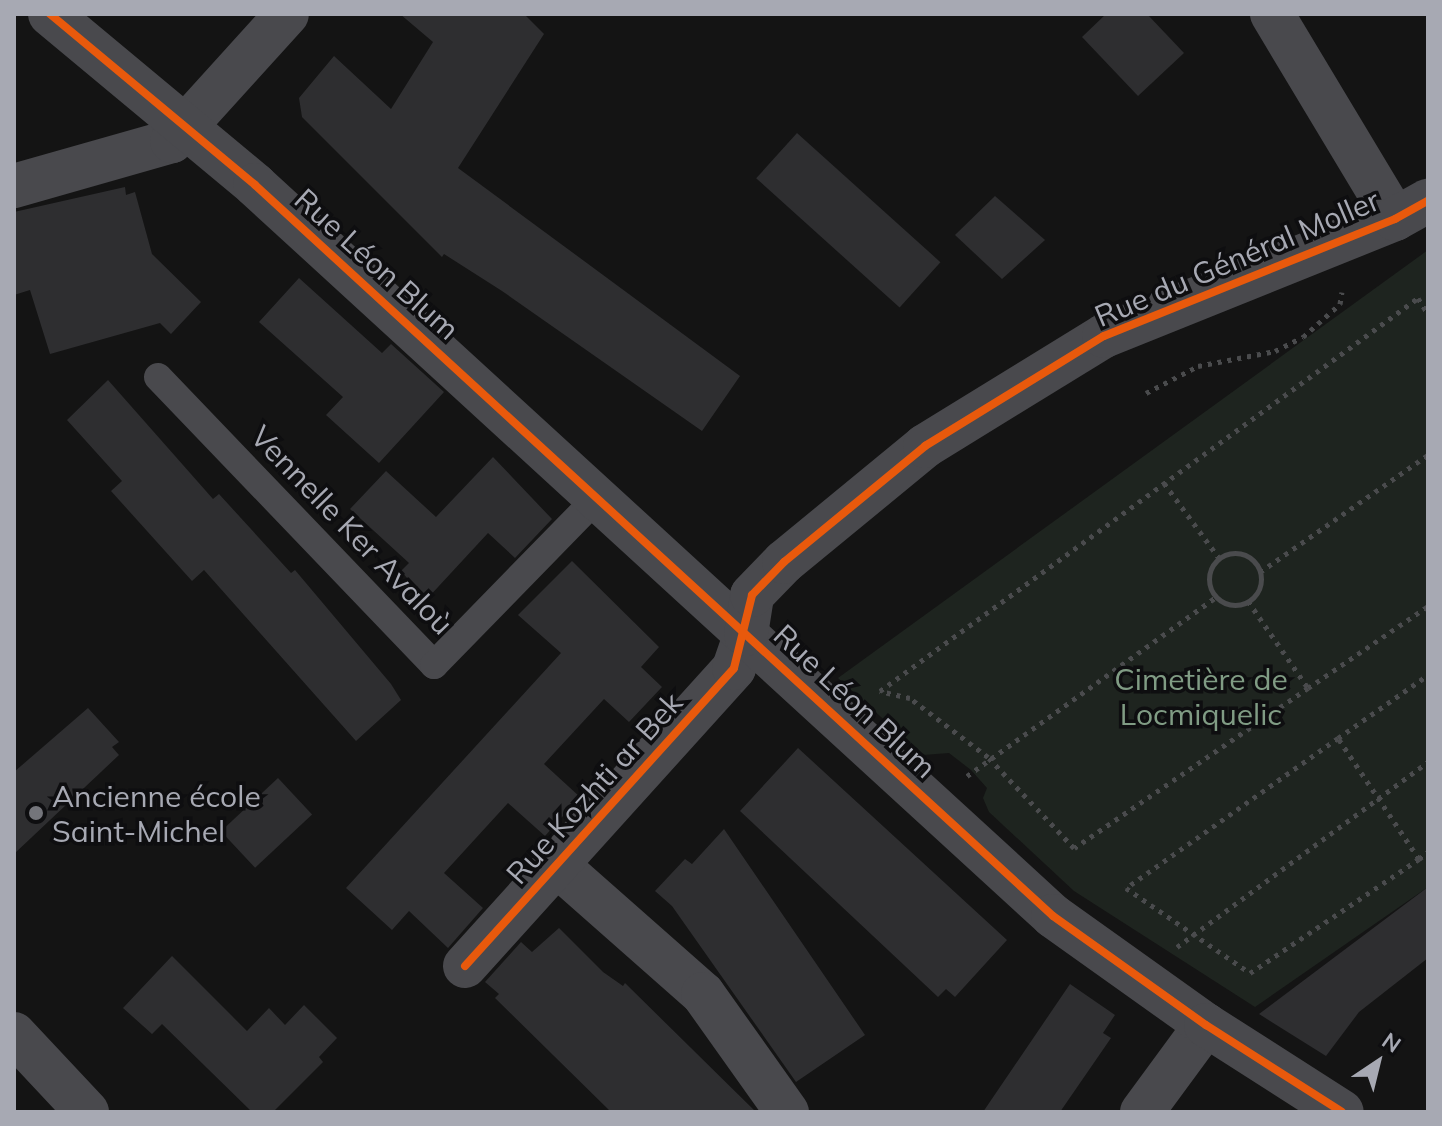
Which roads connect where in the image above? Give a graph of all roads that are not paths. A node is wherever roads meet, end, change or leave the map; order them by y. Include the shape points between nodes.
1 (50, 14) edge
2 (287, 14) edge
3 (1272, 14) edge
4 (187, 128) junction
5 (14, 186) edge
6 (1411, 210) edge
7 (158, 377) dead end
8 (597, 498) junction
9 (746, 634) junction
10 (558, 866) junction
11 (465, 966) dead end
12 (1206, 1025) junction
13 (14, 1034) edge
14 (87, 1112) edge
15 (787, 1112) edge
16 (1142, 1112) edge
17 (1342, 1112) edge

1 - 4 street, Rue Léon Blum
2 - 4 street
3 - 6 street
4 - 5 street via 172,141
4 - 8 street, Rue Léon Blum
6 - 9 street, Rue du Général Moller via 1104,336 925,446 784,562 752,595
7 - 8 lane, Vennelle Ker Avaloù via 434,665
8 - 9 street, Rue Léon Blum
9 - 10 street, Rue Kozhti ar Bek via 734,668
9 - 12 street, Rue Léon Blum via 1053,916
10 - 11 street, Rue Kozhti ar Bek
10 - 15 street, Rue Kozhti ar Bek via 703,994
12 - 16 street
12 - 17 street, Rue Léon Blum
13 - 14 street

